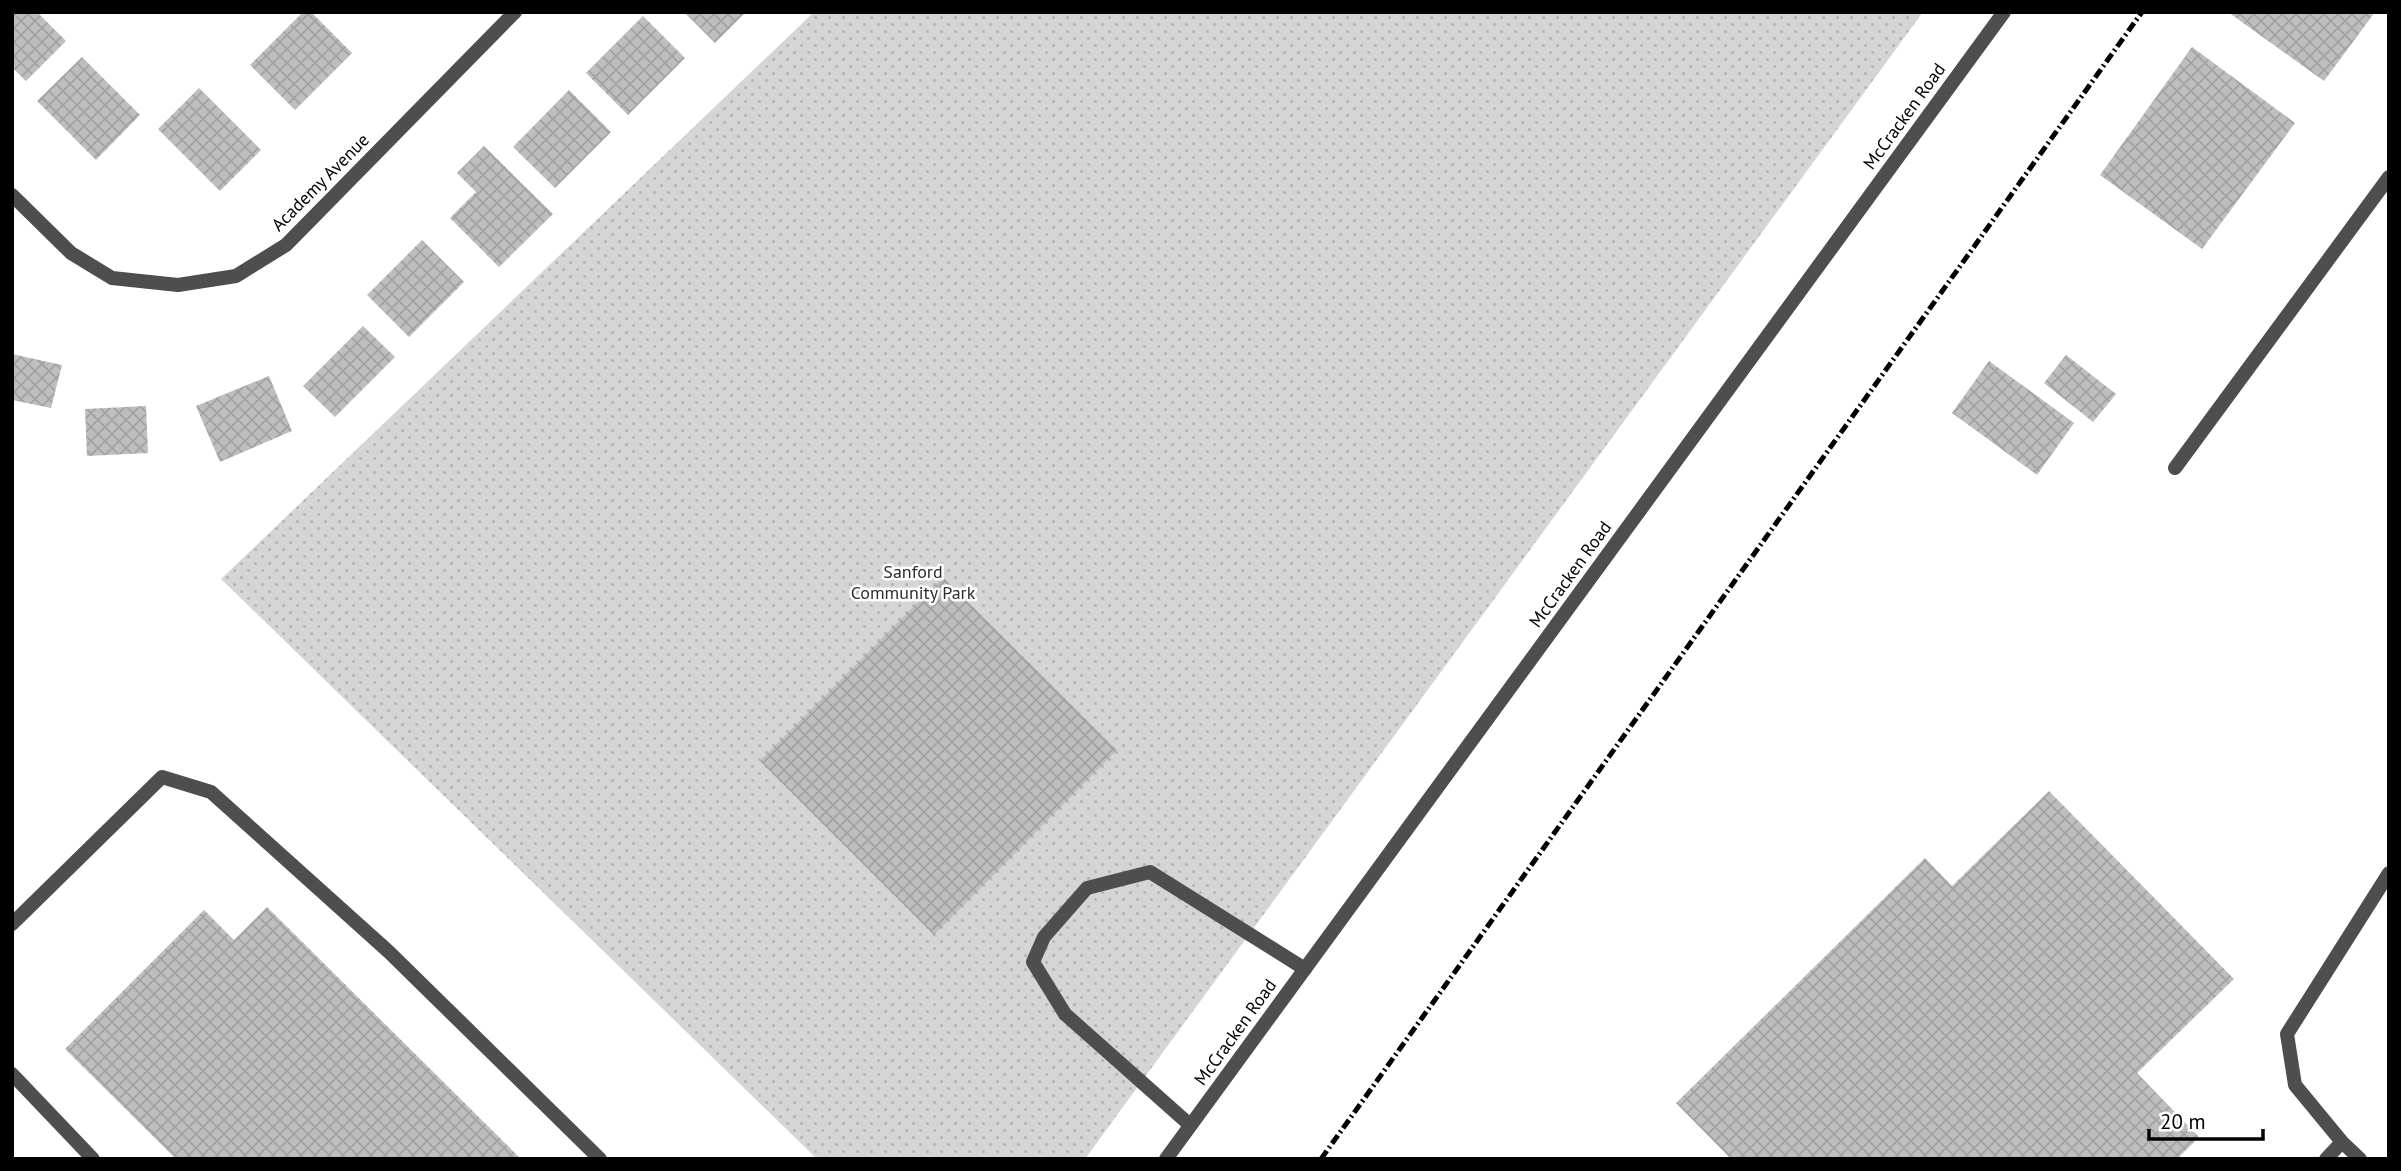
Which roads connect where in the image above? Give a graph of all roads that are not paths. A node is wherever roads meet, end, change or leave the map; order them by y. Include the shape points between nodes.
1 (515, 12) edge
2 (2004, 12) edge
3 (2389, 177) edge
4 (12, 195) edge
5 (2175, 468) dead end
6 (2389, 873) edge
7 (12, 924) edge
8 (1305, 969) junction
9 (12, 1074) edge
10 (1190, 1125) junction
11 (2342, 1142) junction
12 (93, 1159) edge
13 (600, 1159) edge
14 (1166, 1159) edge
15 (2326, 1159) edge
16 (2360, 1159) edge

1 - 4 street, Academy Avenue via 286,245 236,276 178,285 112,278 71,253
2 - 8 street, McCracken Road
3 - 5 street
6 - 11 street via 2287,1034 2295,1086
7 - 13 street via 162,777 211,792 389,952
8 - 10 street, McCracken Road
8 - 10 street via 1150,872 1087,888 1044,937 1034,962 1065,1014
9 - 12 street
10 - 14 street, McCracken Road
11 - 15 street
11 - 16 street

